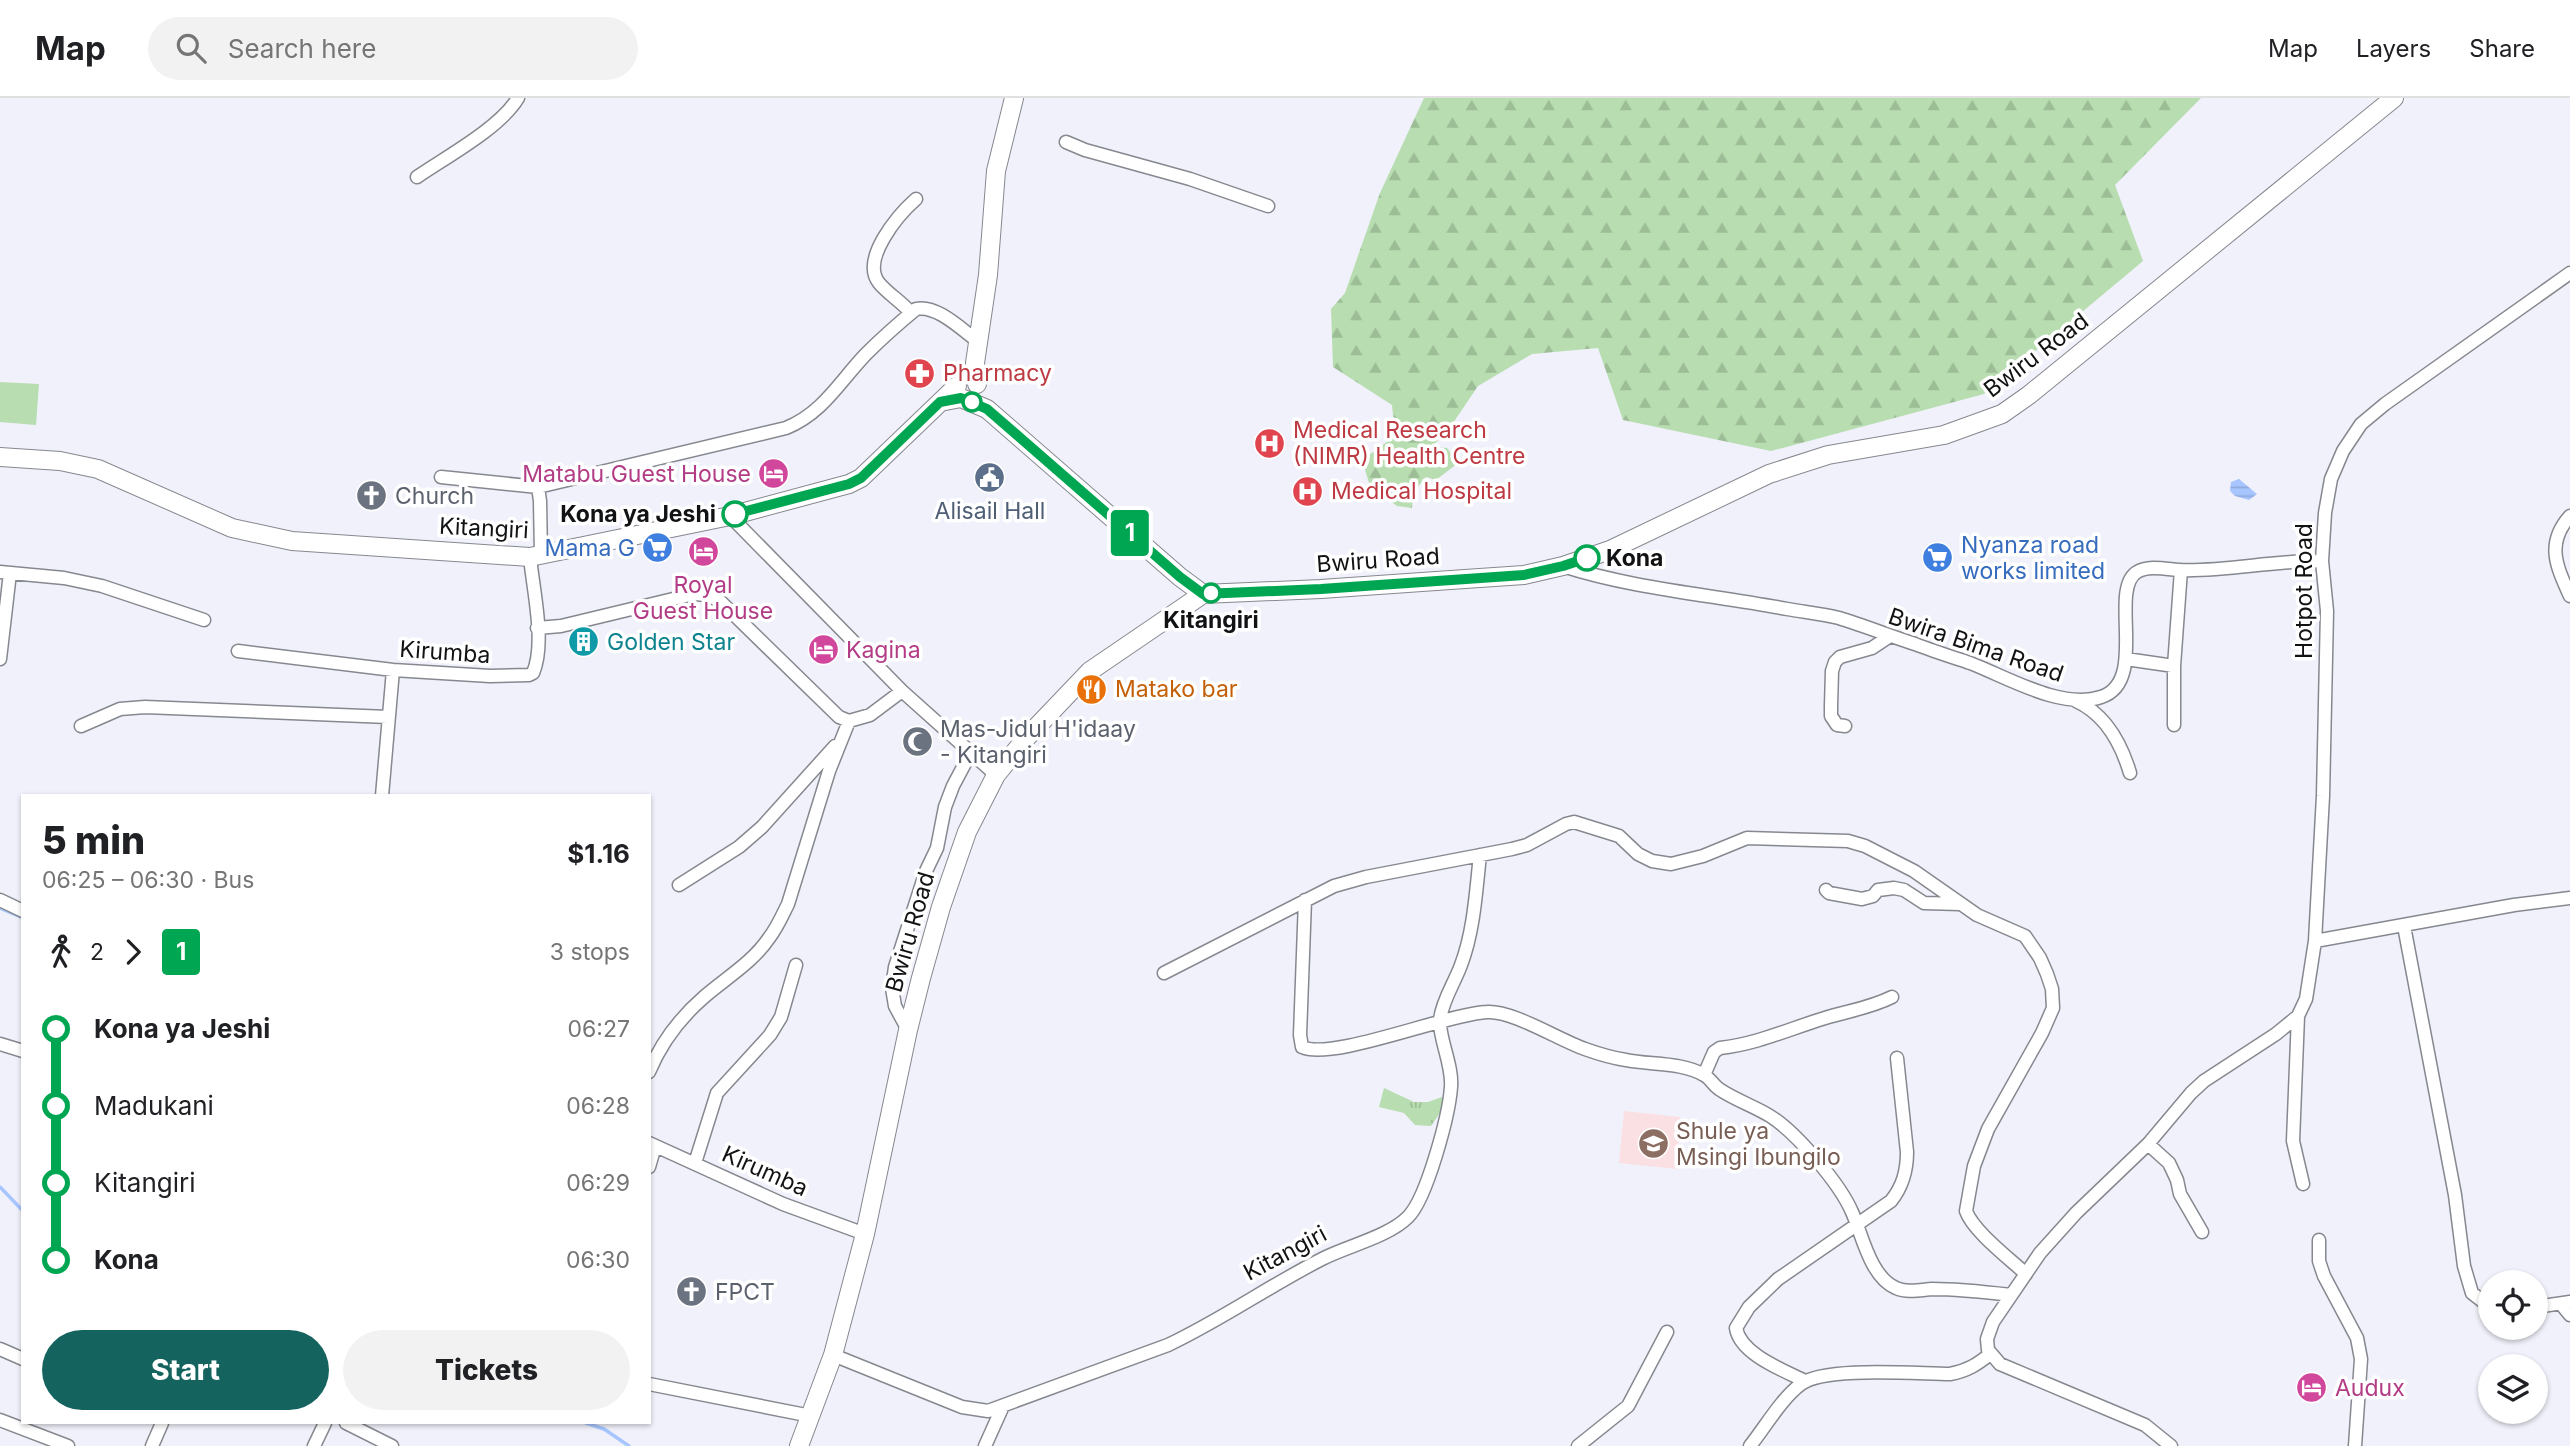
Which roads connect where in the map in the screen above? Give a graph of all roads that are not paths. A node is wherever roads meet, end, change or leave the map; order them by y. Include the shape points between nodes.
1 (518, 98) edge
2 (1014, 98) edge
3 (2395, 98) edge
4 (1066, 142) dead end
5 (417, 177) dead end
6 (916, 200) dead end
7 (1268, 206) dead end
8 (2570, 273) edge
9 (911, 313) junction
10 (979, 342) junction
11 (969, 386) junction
12 (0, 457) edge
13 (441, 477) dead end
14 (538, 487) junction
15 (730, 516) junction
16 (2570, 516) edge
17 (536, 556) junction
18 (2322, 561) junction
19 (1563, 566) junction
20 (2180, 570) junction
21 (5, 573) edge
22 (1203, 594) junction
23 (2570, 596) edge
24 (204, 621) dead end
25 (537, 628) junction
26 (1890, 636) junction
27 (238, 651) dead end
28 (0, 659) edge
29 (2126, 659) junction
30 (2174, 666) junction
31 (393, 670) junction
32 (902, 691) junction
33 (2076, 701) junction
34 (388, 717) junction
35 (849, 721) junction
36 (2175, 725) dead end
37 (81, 726) dead end
38 (1845, 726) dead end
39 (841, 741) junction
40 (971, 752) junction
41 (2130, 773) dead end
42 (996, 775) junction
43 (382, 794) edge
44 (1480, 855) junction
45 (679, 885) dead end
46 (1826, 890) dead end
47 (2570, 898) edge
48 (0, 900) edge
49 (1304, 900) junction
50 (1960, 904) junction
51 (21, 910) edge
52 (2403, 926) junction
53 (2315, 941) junction
54 (796, 965) dead end
55 (1164, 973) dead end
56 (1892, 997) dead end
57 (2298, 1016) junction
58 (1439, 1023) junction
59 (908, 1030) junction
60 (0, 1044) edge
61 (21, 1050) edge
62 (1897, 1058) dead end
63 (651, 1069) edge
64 (1704, 1075) junction
65 (2148, 1144) junction
66 (652, 1145) edge
67 (695, 1163) junction
68 (2303, 1184) dead end
69 (1857, 1225) junction
70 (2202, 1232) dead end
71 (866, 1234) junction
72 (2319, 1240) dead end
73 (2026, 1274) junction
74 (2011, 1295) junction
75 (2478, 1298) edge
76 (2566, 1303) edge
77 (2548, 1305) edge
78 (2570, 1315) edge
79 (1667, 1332) dead end
80 (0, 1349) edge
81 (1990, 1354) junction
82 (833, 1355) junction
83 (21, 1358) edge
84 (1805, 1381) junction
85 (651, 1384) edge
86 (1003, 1406) junction
87 (811, 1416) junction
88 (0, 1420) edge
89 (162, 1424) edge
90 (325, 1424) edge
91 (348, 1424) edge
92 (68, 1446) edge
93 (152, 1446) edge
94 (314, 1446) edge
95 (392, 1446) edge
96 (799, 1446) edge
97 (985, 1446) edge
98 (1578, 1446) edge
99 (1750, 1446) edge
100 (2171, 1446) edge
101 (2355, 1446) edge

1 - 5 street via 499,120
2 - 10 main road via 996,171
3 - 19 main road, Bwiru Road via 2002,414 1944,435 1828,455 1769,474 1610,550
4 - 7 street
6 - 9 street via 890,226 874,270 879,283
8 - 18 street, Hotpot Road via 2420,377 2361,425 2331,479
9 - 10 street via 921,307 934,311
9 - 14 street via 865,355 823,404 796,424
10 - 11 main road
11 - 15 main road, Kitangiri via 940,402 861,478
11 - 22 main road via 987,409
12 - 17 main road, Kitangiri via 98,469 260,536
13 - 14 street
14 - 17 street, Kirumba
15 - 17 main road, Kitangiri
15 - 32 street
16 - 23 street via 2561,528 2555,552
17 - 25 street, Kirumba
18 - 20 street, Bwira Bima Road
18 - 53 street, Hotpot Road via 2327,611
19 - 22 main road, Bwiru Road via 1512,576
19 - 26 street, Bwira Bima Road via 1839,618
20 - 29 street, Bwira Bima Road via 2143,570 2130,579
20 - 30 street
21 - 24 street via 102,586
21 - 28 street
22 - 42 main road, Bwiru Road via 1090,671
25 - 31 street, Kirumba via 536,666 529,676
25 - 35 street via 694,594 709,595 721,601 839,717
26 - 33 street, Bwira Bima Road
26 - 38 street via 1835,662 1831,716
27 - 31 street, Kirumba
29 - 30 street
29 - 33 street, Bwira Bima Road via 2121,679 2110,692
30 - 36 street
31 - 34 street
32 - 35 street via 870,715
32 - 40 street
33 - 41 street via 2101,716
34 - 37 street via 145,707 120,709
34 - 43 street
35 - 39 street
39 - 45 street via 762,827
39 - 63 street via 788,904 769,940 676,1026
40 - 42 street
40 - 59 street via 945,807 937,848 895,967 895,1006
42 - 59 main road, Bwiru Road via 963,843
44 - 49 street via 1366,877
44 - 50 street via 1527,845 1574,822 1619,836 1638,854 1671,864 1747,838 1847,841 1914,871
44 - 58 street via 1467,942
46 - 50 street via 1862,899 1894,888 1924,903
47 - 52 street
48 - 51 street
49 - 55 street
49 - 58 street via 1302,1047 1315,1051
50 - 73 street via 2025,936 2040,957 2052,989 2050,1018 1980,1148 1966,1211
52 - 53 street
52 - 75 street via 2451,1171 2464,1266 2472,1293
53 - 57 street, Hotpot Road via 2306,999
54 - 67 street via 781,1017 770,1035 717,1093
56 - 64 street via 1766,1039 1720,1048
57 - 65 street via 2191,1093
57 - 68 street, Hotpot Road via 2293,1141
58 - 64 street via 1488,1012 1506,1014 1586,1049
58 - 86 street, Kitangiri via 1451,1087 1429,1179 1419,1203 1399,1225 1311,1265 1168,1345
59 - 71 main road, Bwiru Road
60 - 61 street
62 - 69 street via 1907,1168 1891,1201
64 - 69 street via 1719,1089 1772,1117 1804,1146 1842,1192
65 - 70 street via 2169,1163
65 - 73 street via 2076,1213
66 - 67 street, Kirumba
67 - 71 street, Kirumba
69 - 74 street via 1884,1279 1899,1290
69 - 84 street via 1778,1279 1749,1307 1736,1328 1746,1349
71 - 82 main road, Bwiru Road
72 - 101 street via 2324,1276 2357,1338 2361,1359
73 - 74 street
74 - 81 street via 1989,1331
76 - 77 street
76 - 78 street
79 - 98 street via 1628,1406
80 - 83 street
81 - 84 street via 1951,1374 1828,1375
81 - 100 street via 2000,1364 2145,1425
82 - 86 street, Kitangiri via 962,1407 988,1410
82 - 87 main road, Bwiru Road
84 - 99 street
85 - 87 street
86 - 97 street
87 - 96 main road, Bwiru Road
88 - 92 street
89 - 93 street
90 - 94 street
91 - 95 street

